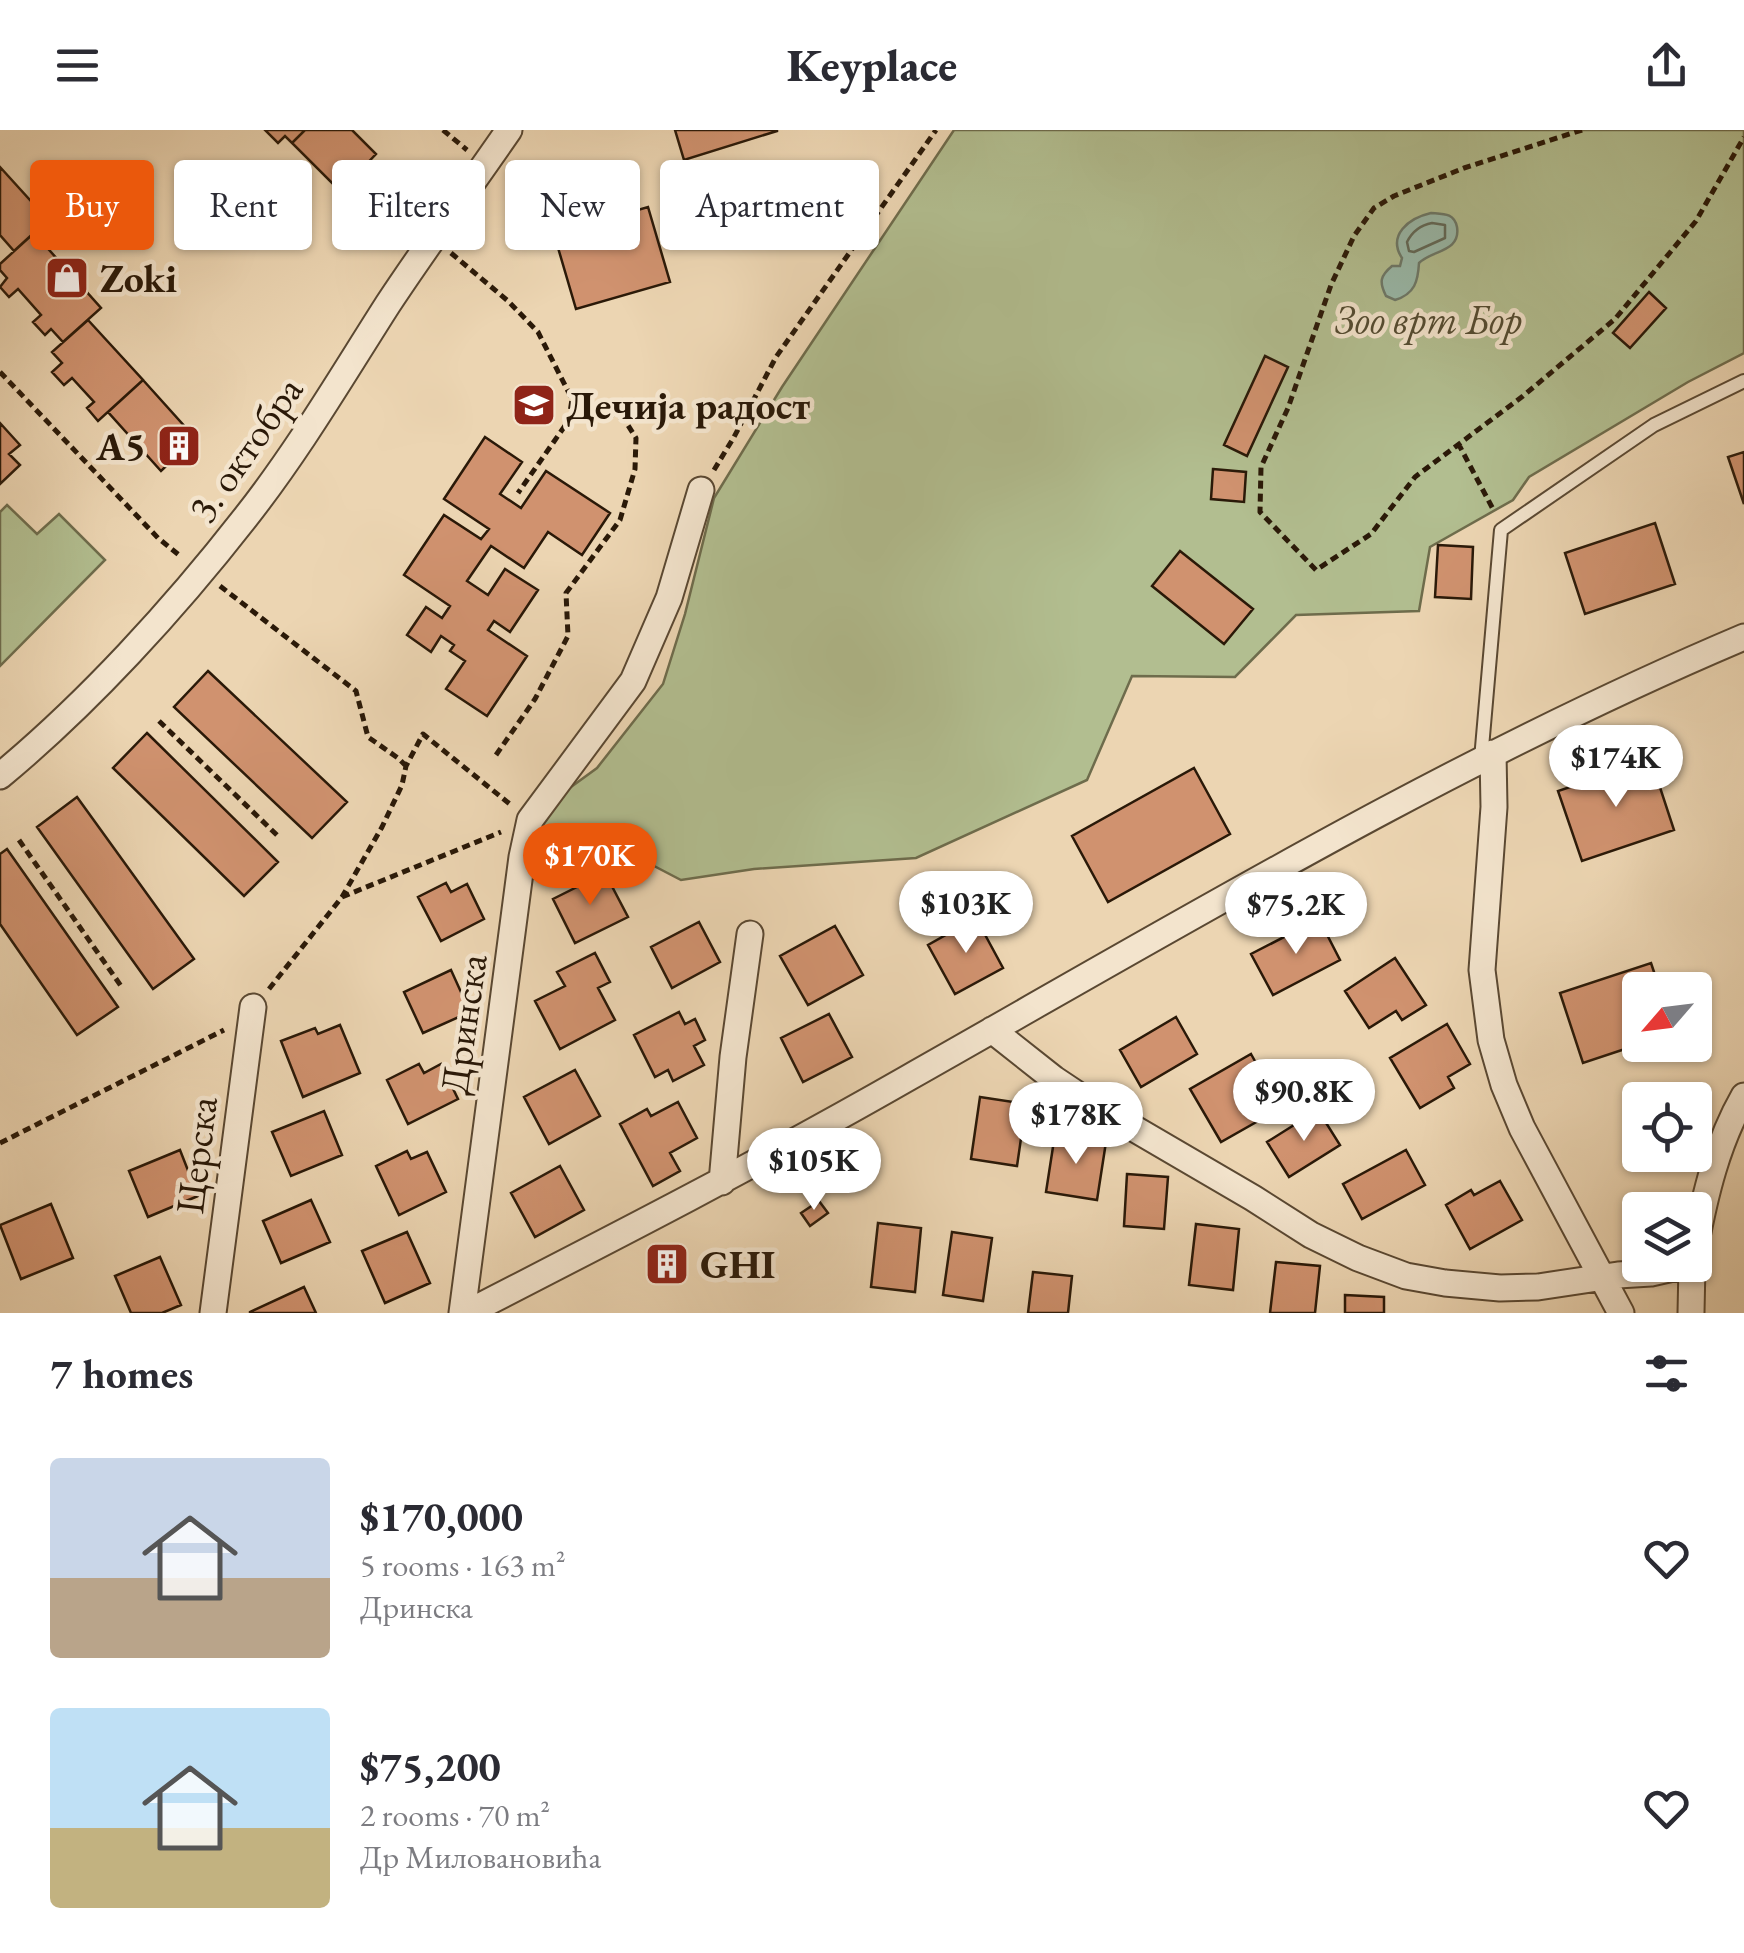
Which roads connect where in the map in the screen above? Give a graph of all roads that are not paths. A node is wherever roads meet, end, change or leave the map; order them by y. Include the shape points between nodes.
1 (509, 130) edge
2 (1744, 381) edge
3 (701, 490) road end
4 (1744, 637) edge
5 (1487, 756) junction
6 (0, 776) edge
7 (750, 934) dead end
8 (253, 1007) road end
9 (992, 1030) junction
10 (1744, 1096) edge
11 (722, 1182) junction
12 (1706, 1192) edge
13 (1622, 1275) edge
14 (1602, 1279) junction
15 (1690, 1282) edge
16 (212, 1313) edge
17 (464, 1313) edge
18 (1621, 1313) edge
19 (1691, 1313) edge

1 - 6 street, 3. октобра via 247,516 72,710
2 - 5 lane via 1654,425 1501,530
3 - 17 street, Дринска via 669,598 632,681 530,820
4 - 5 street
5 - 9 street
5 - 14 street via 1494,808 1482,970 1491,1040 1522,1128
7 - 11 street
8 - 16 street, Церска
9 - 11 street
9 - 14 street via 1087,1101 1358,1258 1406,1276 1500,1288
10 - 12 street
11 - 17 street
13 - 14 street
14 - 18 street
15 - 19 street

